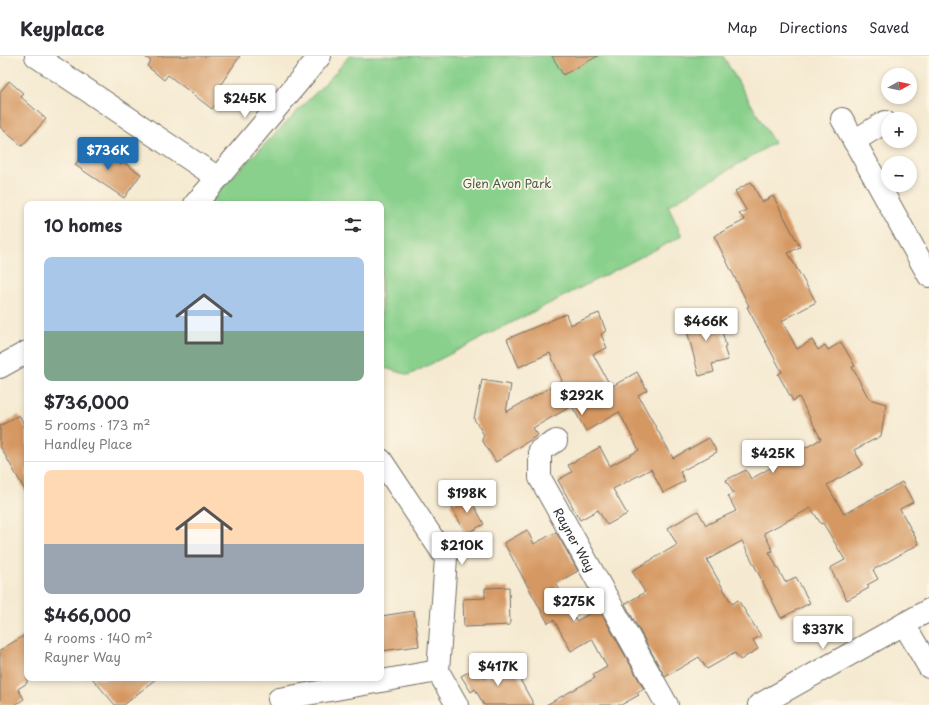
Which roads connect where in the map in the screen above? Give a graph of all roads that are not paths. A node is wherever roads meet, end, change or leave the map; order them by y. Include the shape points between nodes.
1 (36, 56) edge
2 (320, 56) edge
3 (842, 119) dead end
4 (881, 124) edge
5 (854, 140) junction
6 (218, 178) junction
7 (198, 201) edge
8 (929, 276) edge
9 (24, 354) edge
10 (0, 367) edge
11 (556, 441) dead end
12 (384, 465) edge
13 (929, 610) edge
14 (904, 624) junction
15 (929, 667) edge
16 (438, 671) junction
17 (381, 681) edge
18 (384, 681) edge
19 (279, 699) dead end
20 (457, 705) edge
21 (667, 705) edge
22 (758, 705) edge

1 - 6 street
2 - 6 street
3 - 5 street
4 - 5 street
5 - 8 street
6 - 7 street
9 - 10 street
11 - 21 street, Rayner Way via 540,450 540,478
12 - 16 street via 446,558
13 - 14 street
14 - 15 street
14 - 22 street
16 - 18 street
16 - 20 street
17 - 19 street

